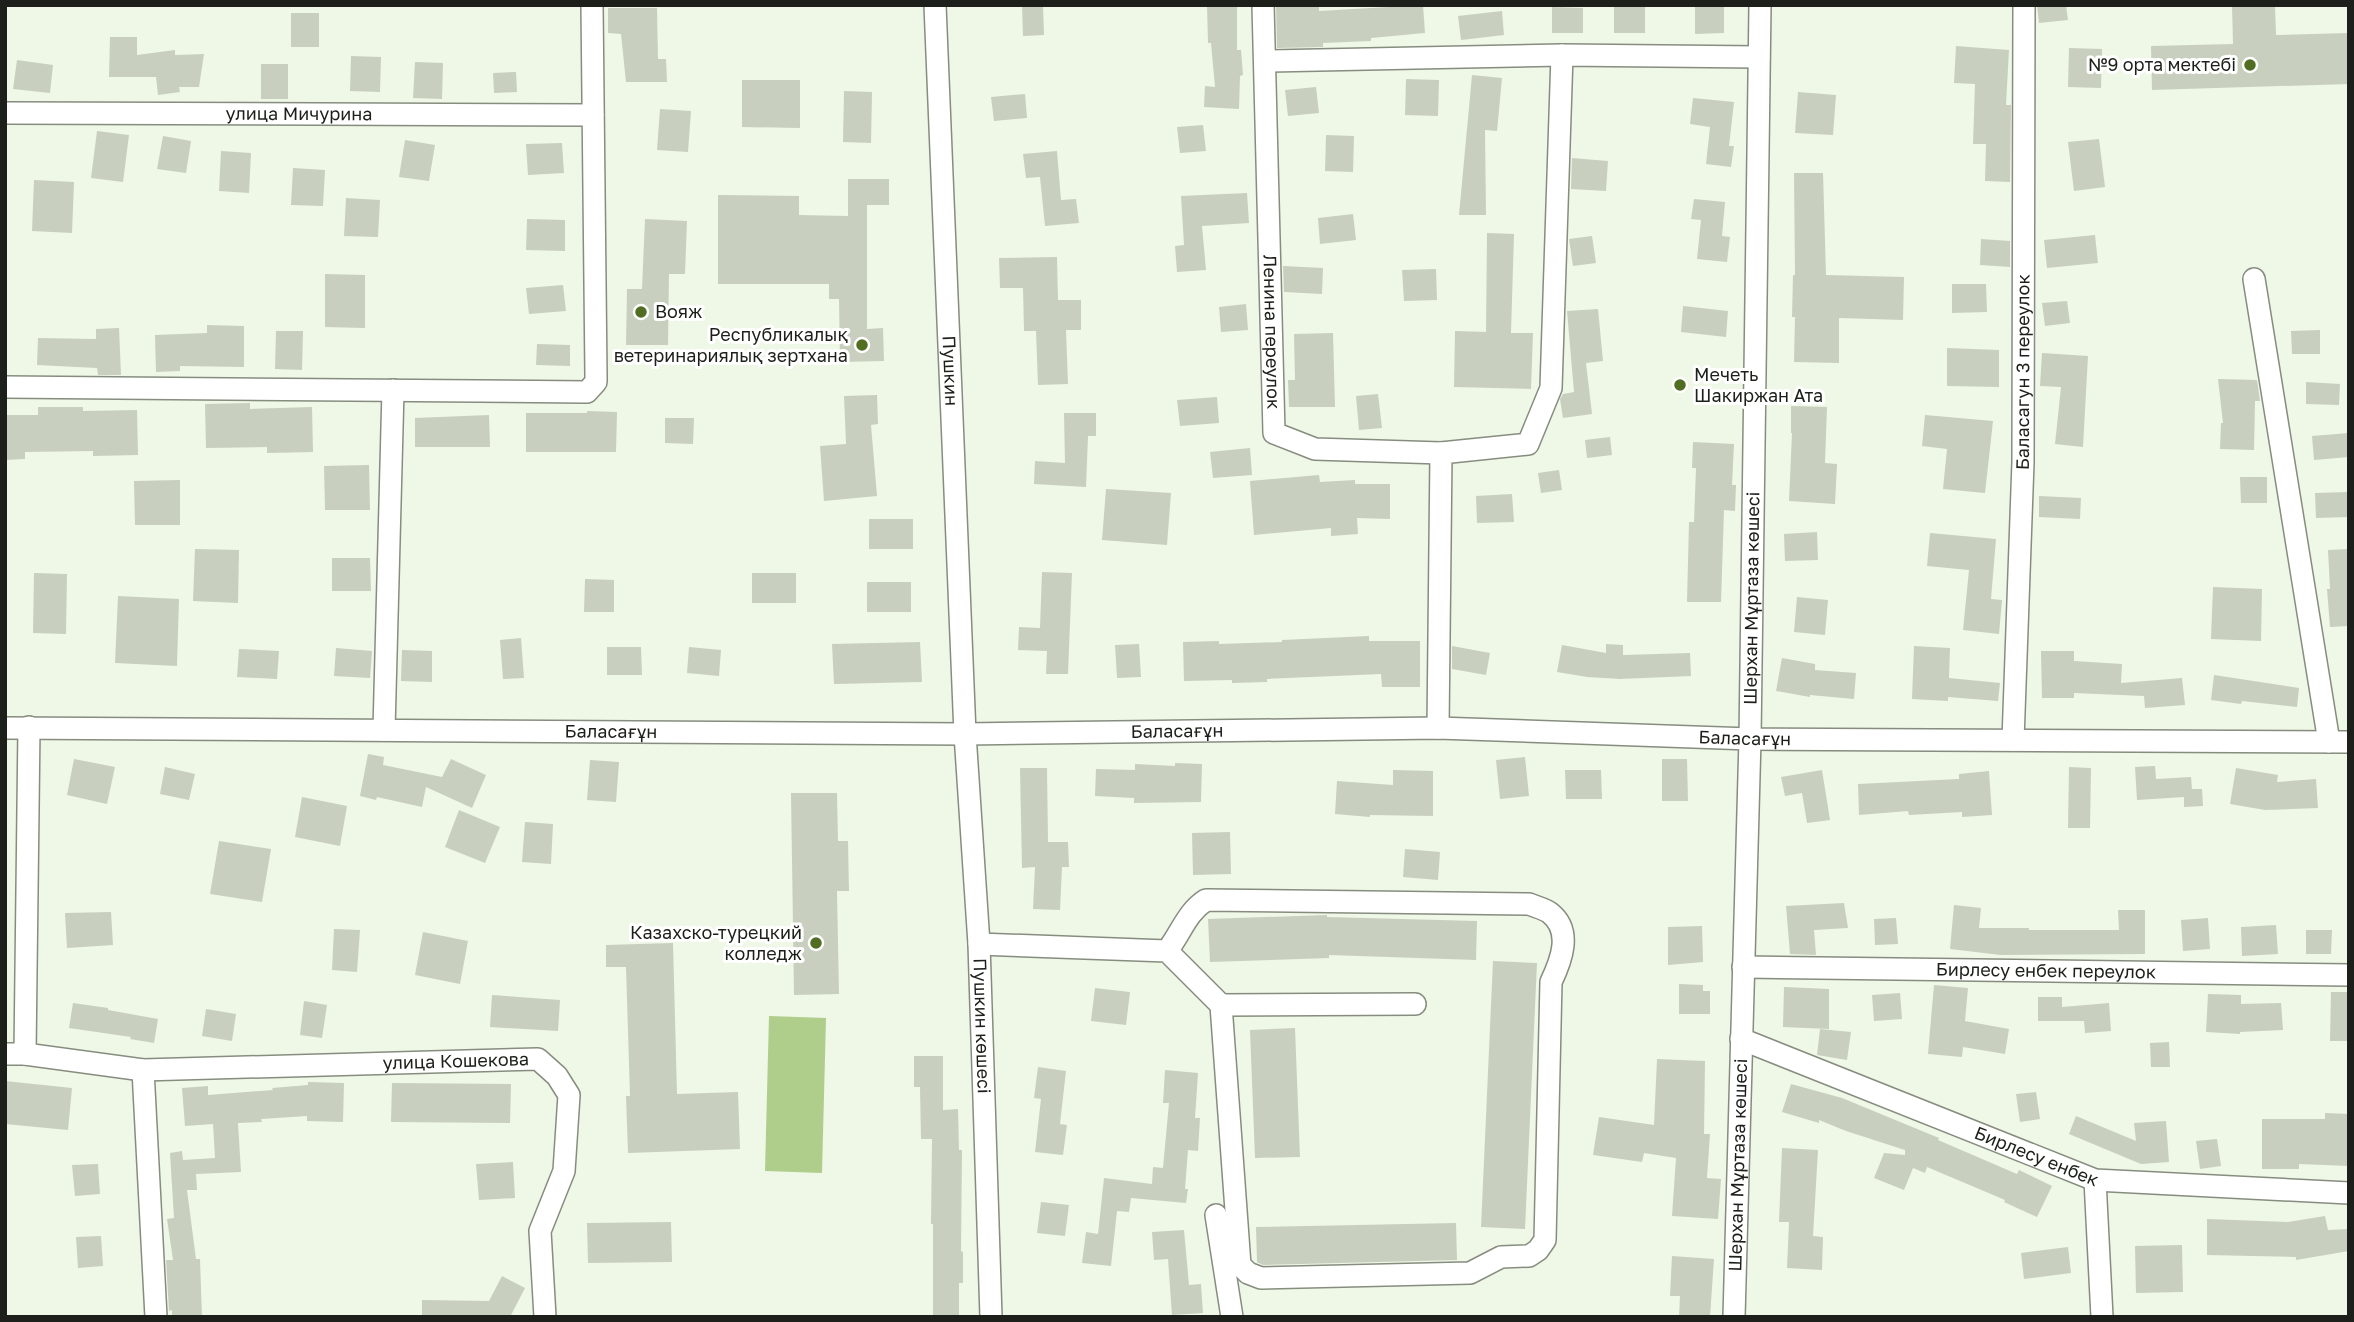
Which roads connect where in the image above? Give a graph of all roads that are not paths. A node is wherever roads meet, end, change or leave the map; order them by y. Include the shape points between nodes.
1 (592, 5) edge
2 (935, 5) edge
3 (1263, 5) edge
4 (1760, 5) edge
5 (2024, 5) edge
6 (1562, 55) junction
7 (1759, 57) junction
8 (1266, 61) junction
9 (5, 113) edge
10 (593, 115) junction
11 (2254, 279) dead end
12 (5, 387) edge
13 (393, 390) junction
14 (1441, 453) junction
15 (5, 727) edge
16 (29, 727) junction
17 (1438, 728) junction
18 (384, 730) junction
19 (965, 734) junction
20 (1749, 739) junction
21 (2014, 740) junction
22 (2339, 742) edge
23 (979, 944) junction
24 (1167, 950) junction
25 (1743, 967) junction
26 (2349, 975) edge
27 (1415, 1004) dead end
28 (1221, 1005) junction
29 (1741, 1040) junction
30 (15, 1054) edge
31 (143, 1070) junction
32 (2095, 1180) junction
33 (2349, 1193) edge
34 (1216, 1215) dead end
35 (156, 1317) edge
36 (545, 1317) edge
37 (991, 1317) edge
38 (1232, 1317) edge
39 (1734, 1317) edge
40 (2102, 1317) edge

1 - 10 street
2 - 19 street, Пушкин
3 - 8 street, Ленина переулок
4 - 7 street, Шерхан Мұртаза көшесі
5 - 21 street, Баласагун 3 переулок via 2023,462
6 - 7 street
6 - 8 street
6 - 14 street, Ленина переулок via 1551,388 1528,444
7 - 20 street, Шерхан Мұртаза көшесі
8 - 14 street, Ленина переулок via 1274,433 1315,449
9 - 10 street, улица Мичурина
10 - 13 street via 596,382 587,392
11 - 22 street
12 - 13 street
13 - 18 street
14 - 17 street
15 - 16 street, Баласағұн
16 - 18 street, Баласағұн
16 - 30 street, улица Кошекова
17 - 19 street, Баласағұн
17 - 20 street, Баласағұн
18 - 19 street, Баласағұн
19 - 23 street, Пушкин көшесі
20 - 21 street, Баласағұн
20 - 25 street, Шерхан Мұртаза көшесі
21 - 22 street, Баласағұн
23 - 24 street
23 - 37 street, Пушкин көшесі
24 - 28 street
24 - 28 street via 1193,908 1206,900 1529,904 1550,912 1561,925 1564,938 1562,959 1551,982 1542,1245 1529,1255 1501,1256 1469,1273 1261,1278 1248,1273 1240,1265
25 - 26 street, Бирлесу енбек переулок
25 - 29 street, Шерхан Мұртаза көшесі
27 - 28 street
29 - 32 street, Бирлесу енбек
29 - 39 street, Шерхан Мұртаза көшесі
30 - 31 street, улица Кошекова
31 - 35 street
31 - 36 street, улица Кошекова via 538,1059 569,1095 564,1171 540,1231
32 - 33 street, Бирлесу енбек
32 - 40 street
34 - 38 street

